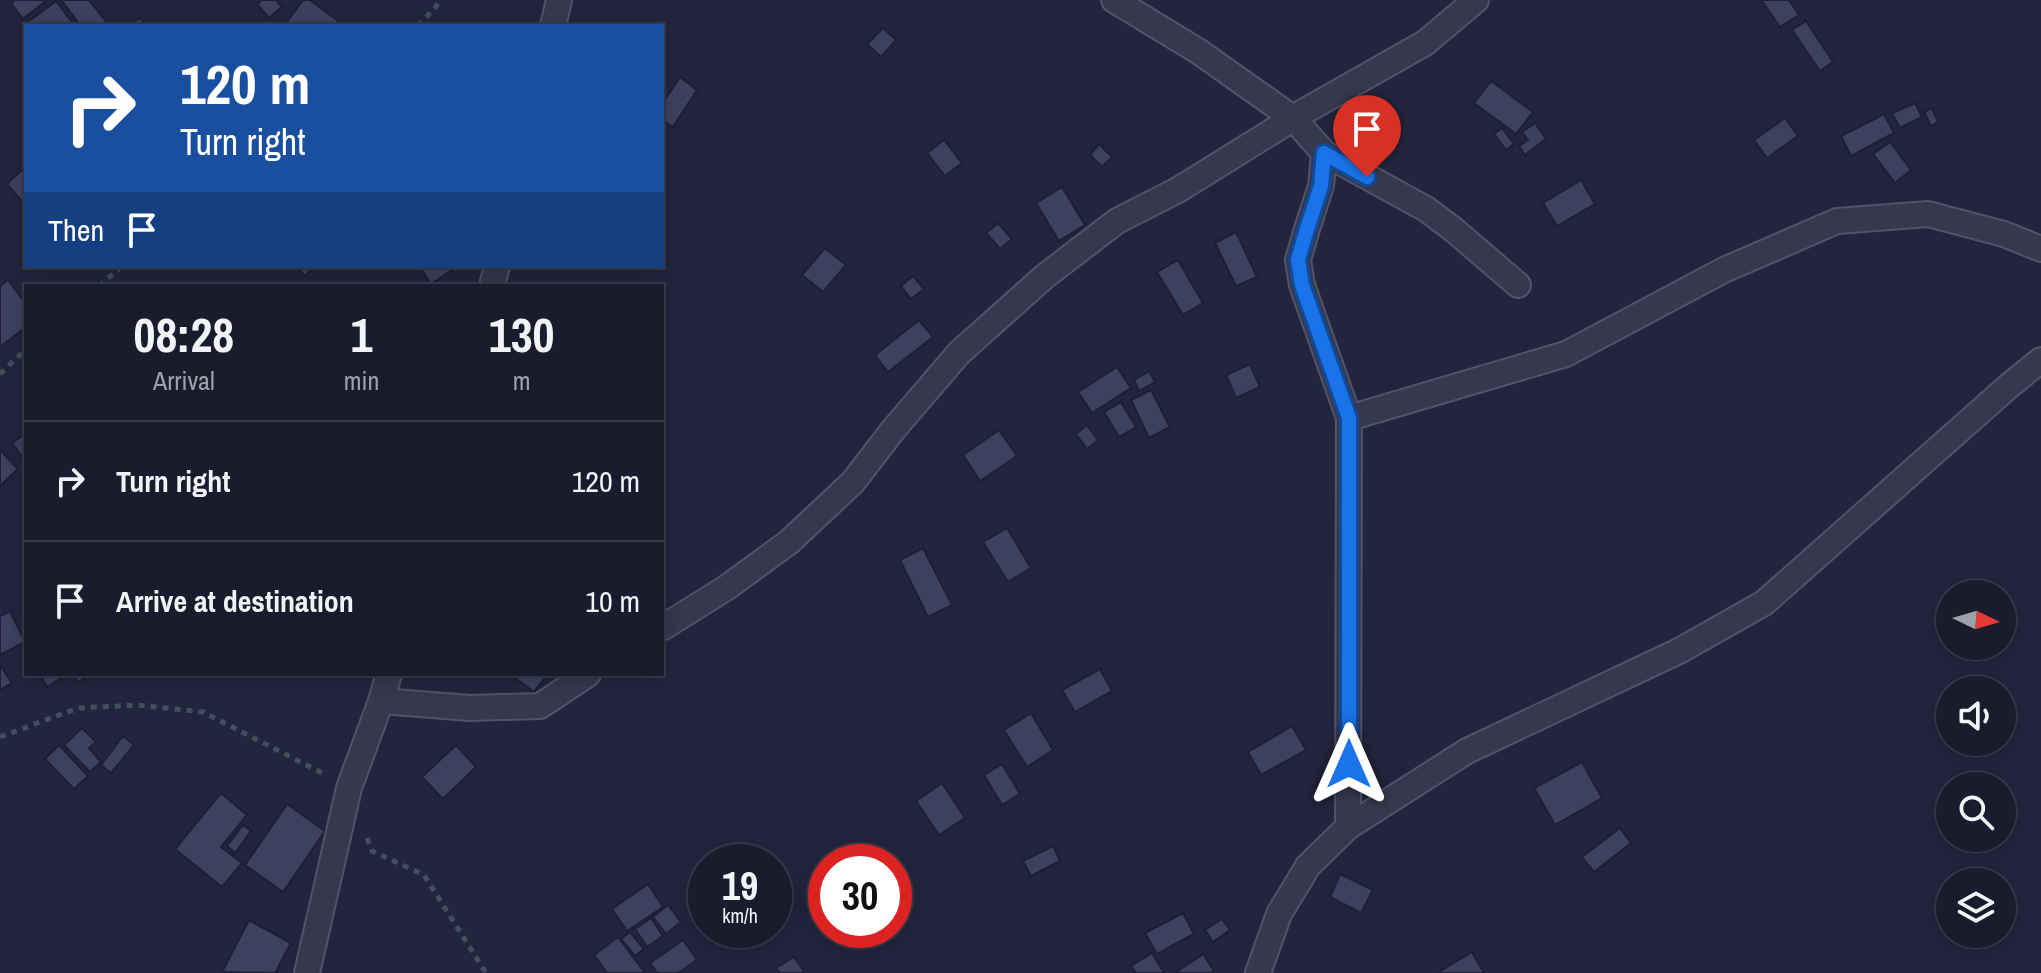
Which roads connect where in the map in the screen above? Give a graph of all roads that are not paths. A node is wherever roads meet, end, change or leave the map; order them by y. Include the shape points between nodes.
1 (559, 0) edge
2 (1114, 0) edge
3 (1476, 0) edge
4 (553, 24) edge
5 (1294, 119) junction
6 (1324, 153) junction
7 (2041, 249) edge
8 (1518, 285) dead end
9 (2041, 360) edge
10 (1349, 418) junction
11 (664, 627) edge
12 (388, 676) edge
13 (585, 676) edge
14 (381, 701) junction
15 (1348, 827) junction
16 (307, 973) edge
17 (1258, 973) edge

1 - 4 street
2 - 5 street
3 - 5 street via 1425,43
5 - 6 street
5 - 11 street via 1117,221 1044,277 959,353 853,482 789,542
6 - 8 street via 1426,209
6 - 10 street via 1321,186 1298,260
7 - 10 street via 1928,214 1837,221 1724,270 1566,354
9 - 15 street via 1764,603 1679,651 1467,751
10 - 15 street
12 - 14 street
13 - 14 street via 540,706 470,708
14 - 16 street via 349,788
15 - 17 street via 1308,866 1279,914

